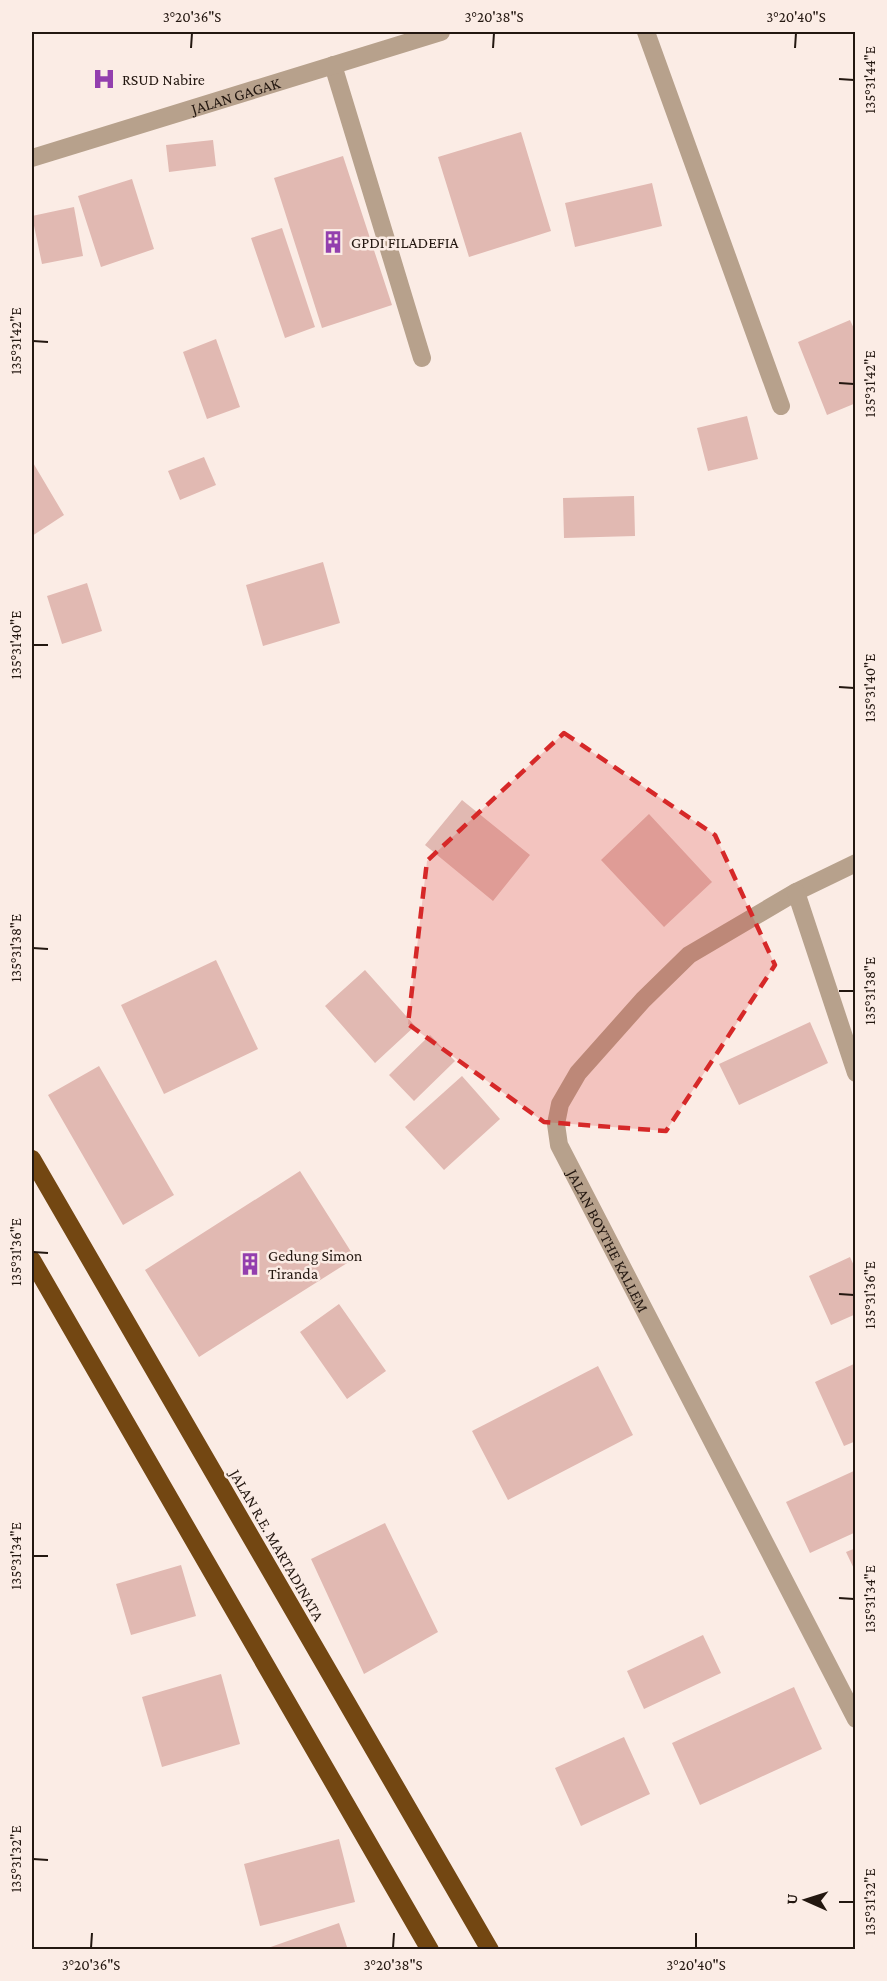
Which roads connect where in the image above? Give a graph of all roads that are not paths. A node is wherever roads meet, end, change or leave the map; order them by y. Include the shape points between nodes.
1 (441, 32) edge
2 (646, 32) edge
3 (333, 65) junction
4 (32, 158) edge
5 (423, 358) dead end
6 (781, 406) dead end
7 (855, 863) edge
8 (796, 892) junction
9 (855, 1073) edge
10 (32, 1159) edge
11 (32, 1260) edge
12 (855, 1719) edge
13 (488, 1949) edge
14 (430, 1950) edge

1 - 3 street, JALAN GAGAK
2 - 6 street
3 - 4 street, JALAN GAGAK
3 - 5 street
7 - 8 street, JALAN BOYTHE KALLEM
8 - 9 street
8 - 12 street, JALAN BOYTHE KALLEM via 689,955 578,1073 564,1094 556,1124 559,1145
10 - 13 highway, JALAN R.E. MARTADINATA
11 - 14 highway

